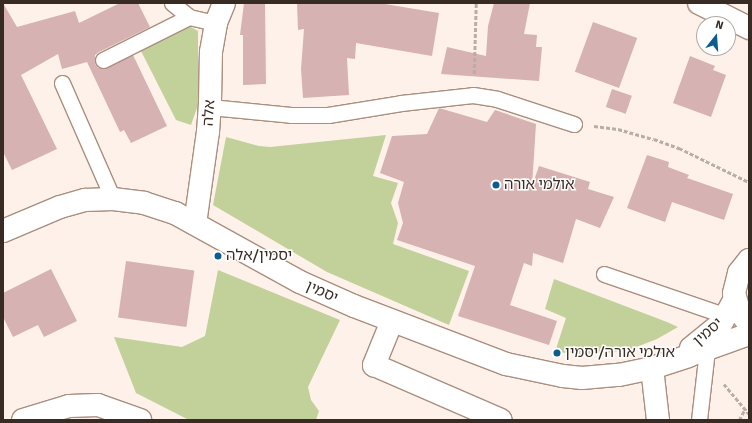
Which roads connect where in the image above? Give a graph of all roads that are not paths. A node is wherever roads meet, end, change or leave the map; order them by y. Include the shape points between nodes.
1 (172, 3) edge
2 (224, 3) edge
3 (699, 3) edge
4 (189, 17) junction
5 (216, 23) junction
6 (749, 28) edge
7 (103, 60) dead end
8 (62, 83) dead end
9 (210, 107) junction
10 (574, 124) road end
11 (113, 199) junction
12 (195, 224) junction
13 (3, 231) edge
14 (749, 260) edge
15 (604, 274) dead end
16 (731, 307) junction
17 (392, 321) junction
18 (749, 324) edge
19 (749, 334) edge
20 (707, 350) junction
21 (652, 368) junction
22 (23, 420) edge
23 (140, 420) edge
24 (501, 420) edge
25 (658, 420) edge
26 (699, 420) edge

1 - 4 lane
2 - 5 street, אלה
3 - 6 street
4 - 5 lane
4 - 7 lane
5 - 9 street, אלה via 211,52
8 - 11 lane
9 - 10 lane via 265,114 340,114 401,103 473,95 497,99
9 - 12 street, אלה
11 - 12 street, יסמין via 144,202
11 - 13 street, יסמין via 72,203
12 - 17 street, יסמין via 300,282
14 - 16 street via 736,280
15 - 16 lane
16 - 18 street via 739,311
16 - 21 street, יסמין via 721,324 698,344
17 - 21 street, יסמין via 506,364 545,374 600,378
17 - 24 street via 374,365
19 - 20 street, יסמין
20 - 21 street, יסמין
20 - 26 lane
21 - 25 street
22 - 23 street via 69,406 91,405 121,412

